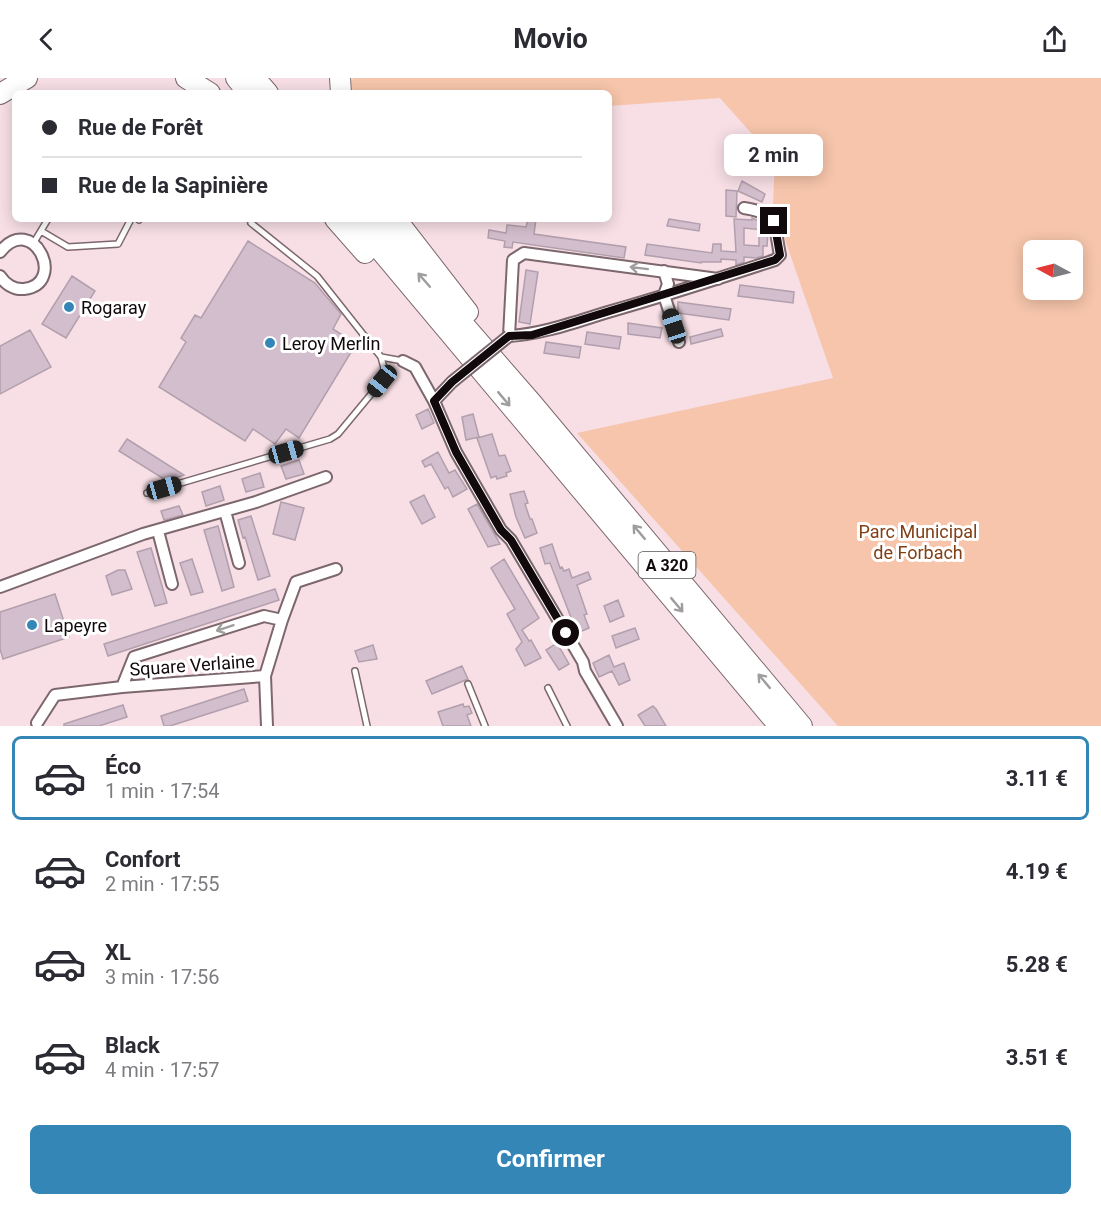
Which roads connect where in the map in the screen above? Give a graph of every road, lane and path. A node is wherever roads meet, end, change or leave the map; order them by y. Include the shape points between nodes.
1 (7, 78) edge
2 (27, 78) edge
3 (186, 78) edge
4 (236, 78) edge
5 (255, 78) edge
6 (0, 84) edge
7 (205, 90) edge
8 (246, 90) edge
9 (265, 90) edge
10 (0, 94) edge
11 (744, 208) dead end
12 (46, 222) edge
13 (129, 222) edge
14 (338, 222) edge
15 (356, 222) edge
16 (375, 222) edge
17 (398, 222) edge
18 (251, 223) dead end
19 (41, 231) junction
20 (33, 244) junction
21 (0, 252) edge
22 (663, 271) junction
23 (718, 279) junction
24 (1, 280) edge
25 (664, 296) junction
26 (509, 336) junction
27 (679, 342) dead end
28 (466, 354) junction
29 (381, 357) junction
30 (403, 361) joint
31 (434, 401) junction
32 (532, 404) junction
33 (326, 477) dead end
34 (147, 493) dead end
35 (225, 511) junction
36 (158, 531) junction
37 (239, 563) dead end
38 (336, 569) dead end
39 (172, 584) dead end
40 (0, 587) edge
41 (282, 620) junction
42 (355, 671) dead end
43 (265, 676) junction
44 (468, 684) dead end
45 (122, 687) junction
46 (548, 688) dead end
47 (37, 723) dead end
48 (267, 726) edge
49 (367, 726) edge
50 (484, 726) edge
51 (567, 726) edge
52 (617, 726) edge
53 (779, 726) edge
54 (802, 726) edge

1 - 6 highway
2 - 10 highway
3 - 7 highway
4 - 8 highway
5 - 9 highway
11 - 23 street via 762,210 774,221 780,255
12 - 19 lane
13 - 19 lane via 118,244 68,247
14 - 28 highway via 424,318
15 - 28 highway, A 320
32 -> 16 highway, A 320
17 - 32 highway via 502,357
18 - 29 lane via 317,276
19 - 20 lane
20 - 21 street via 19,240
20 - 24 street via 45,261 38,282 24,289
22 - 23 street
22 - 25 street via 668,284
22 -> 26 street via 524,252 513,260
23 - 25 street
25 - 26 street via 532,335
25 - 27 street
26 - 31 street, bridge
28 -> 53 highway, A 320
29 - 30 lane
29 - 34 lane via 382,381 330,439
30 - 31 street via 415,367
31 - 52 street via 456,452 566,633
54 -> 32 highway, A 320
33 - 35 street
35 - 36 street
35 - 37 street
36 - 39 street
36 - 40 street
38 - 41 street, Square Verlaine via 296,582
41 - 43 street, Square Verlaine
41 -> 45 street, Square Verlaine via 264,616 134,657
42 - 49 lane
43 - 45 street, Square Verlaine
43 - 48 street, Square Verlaine
44 - 50 lane
45 - 47 street, Square Verlaine via 55,695
46 - 51 lane

